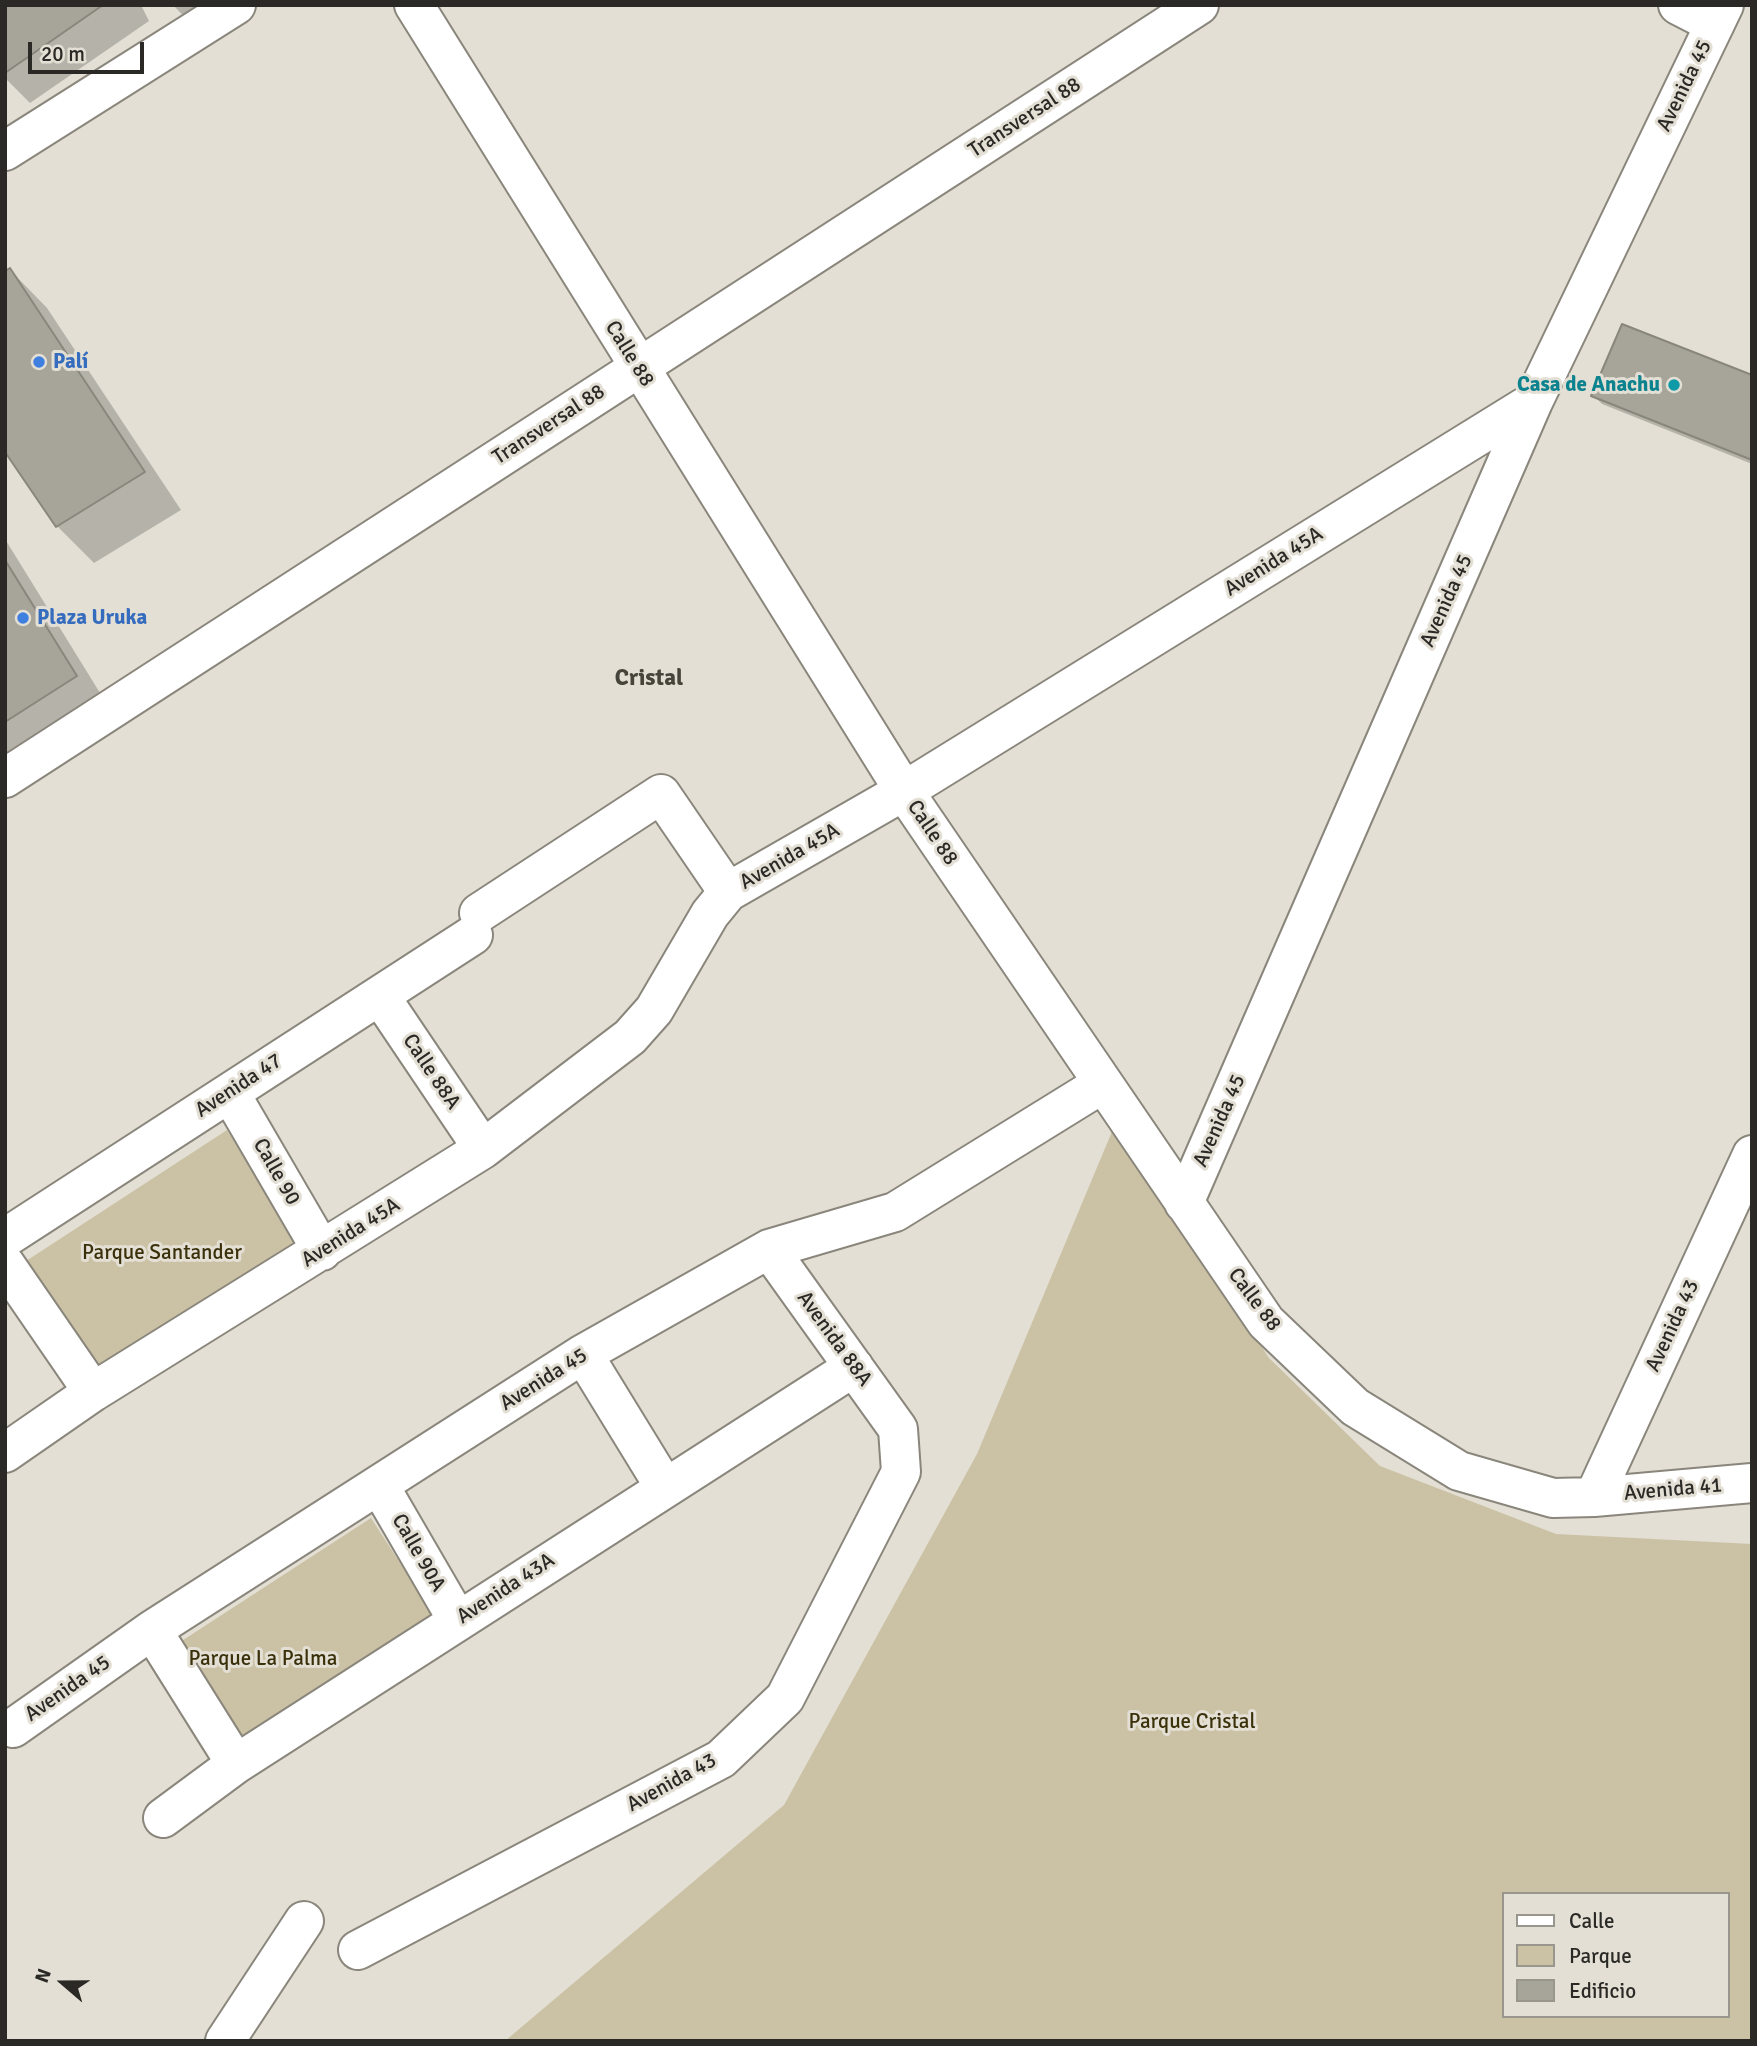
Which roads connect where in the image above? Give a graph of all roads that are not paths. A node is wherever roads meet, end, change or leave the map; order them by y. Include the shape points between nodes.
1 (236, 5) edge
2 (414, 5) edge
3 (1199, 5) edge
4 (1678, 5) edge
5 (1719, 15) edge
6 (5, 151) edge
7 (638, 368) junction
8 (1533, 402) junction
9 (5, 778) edge
10 (904, 791) junction
11 (729, 892) junction
12 (380, 996) junction
13 (1102, 1084) junction
14 (230, 1093) junction
15 (483, 1149) junction
16 (1752, 1155) edge
17 (1184, 1203) junction
18 (5, 1238) edge
19 (769, 1249) junction
20 (322, 1251) junction
21 (5, 1264) edge
22 (583, 1354) junction
23 (854, 1367) junction
24 (93, 1392) junction
25 (898, 1429) joint
26 (5, 1453) edge
27 (1752, 1483) edge
28 (379, 1485) junction
29 (664, 1486) junction
30 (1594, 1497) junction
31 (458, 1621) junction
32 (152, 1630) junction
33 (13, 1728) dead end
34 (236, 1764) junction
35 (163, 1818) dead end
36 (304, 1921) dead end
37 (358, 1950) dead end
38 (225, 2041) edge

1 - 6 street
2 - 7 street, Calle 88
3 - 7 street, Transversal 88
4 - 5 street
5 - 8 street, Avenida 45
7 - 9 street, Transversal 88
7 - 10 street, Calle 88
8 - 10 street, Avenida 45A
8 - 17 street, Avenida 45
10 - 11 street, Avenida 45A
10 - 13 street, Calle 88
11 - 12 street, Avenida 47 via 660,794
11 - 15 street, Avenida 45A via 710,914 654,1010 630,1037
12 - 14 street, Avenida 47
12 - 15 street, Calle 88A
13 - 17 street, Calle 88
13 - 19 street, Avenida 45 via 895,1212
14 - 18 street, Avenida 47
14 - 20 street, Calle 90
15 - 20 street, Avenida 45A
16 - 30 street, Avenida 43
17 - 30 street, Calle 88 via 1266,1322 1354,1407 1459,1471 1553,1498
19 - 22 street, Avenida 45
19 - 23 street, Avenida 88A
20 - 24 street, Avenida 45A
21 - 24 street
22 - 28 street, Avenida 45
22 - 29 street
23 - 25 street, Avenida 88A
23 - 29 street, Avenida 43A
24 - 26 street, Avenida 45A
25 - 37 street, Avenida 43 via 901,1472 785,1698 720,1759
27 - 30 street, Avenida 41
28 - 31 street, Calle 90A
28 - 32 street, Avenida 45
29 - 31 street, Avenida 43A
31 - 34 street, Avenida 43A
32 - 33 street, Avenida 45
32 - 34 street
34 - 35 street, Avenida 43A
36 - 38 street

